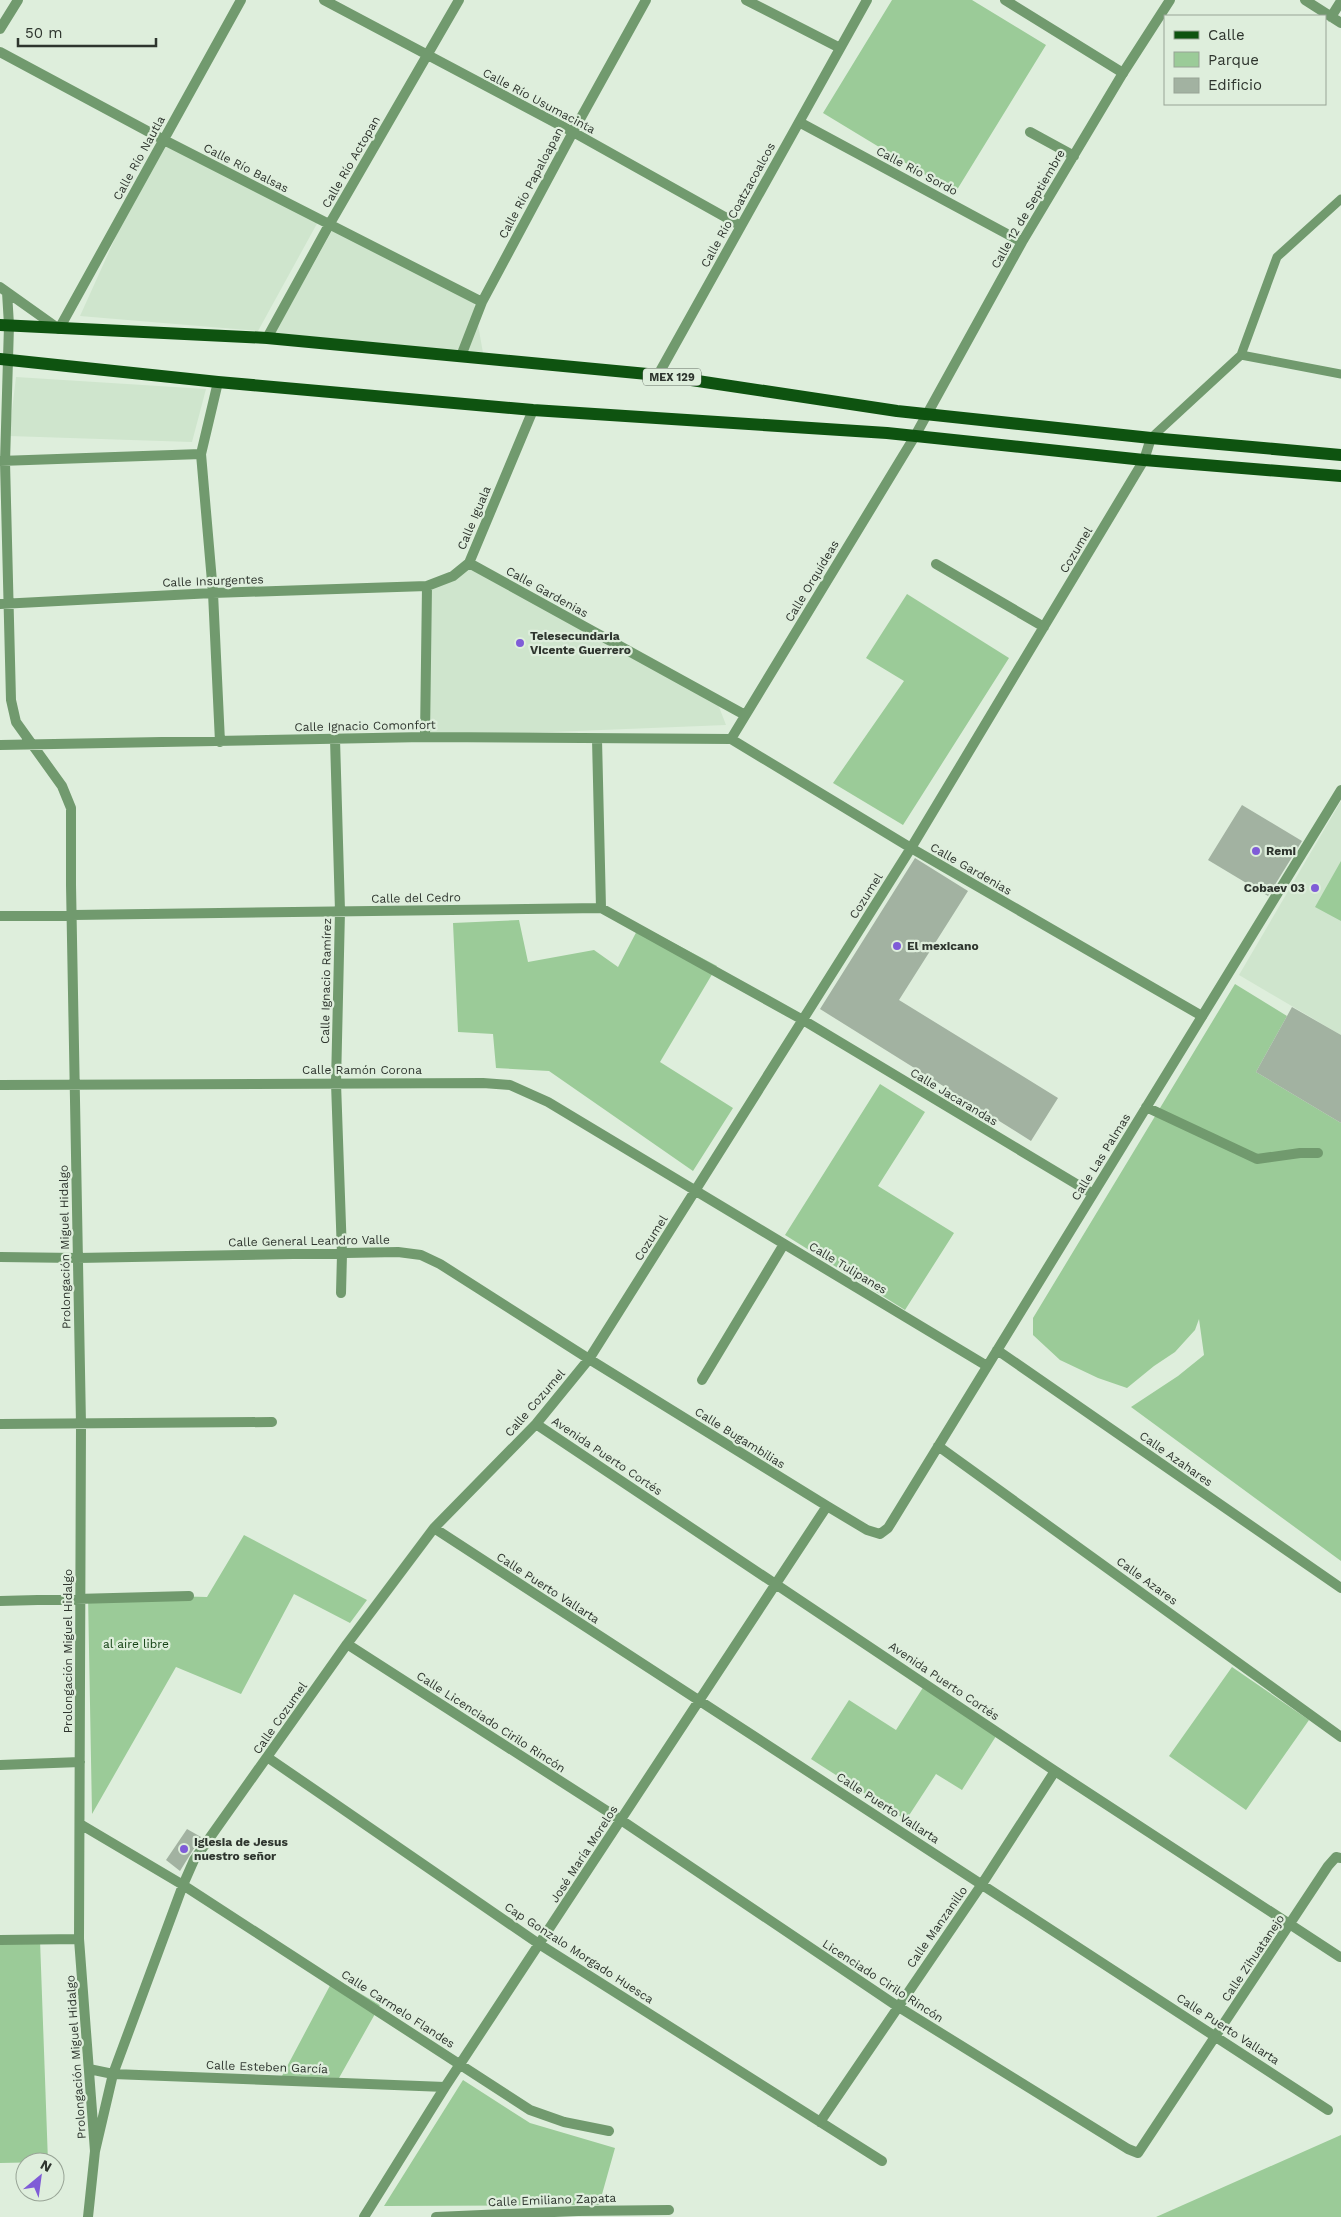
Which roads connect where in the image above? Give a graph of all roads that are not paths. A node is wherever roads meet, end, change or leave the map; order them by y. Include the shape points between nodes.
1 (18, 0) edge
2 (241, 0) edge
3 (324, 0) edge
4 (459, 0) edge
5 (646, 0) edge
6 (746, 0) edge
7 (867, 0) edge
8 (1005, 0) edge
9 (1170, 0) edge
10 (1305, 0) edge
11 (1341, 1) edge
12 (1331, 17) junction
13 (1341, 23) edge
14 (0, 29) edge
15 (840, 48) junction
16 (0, 52) edge
17 (428, 55) junction
18 (1123, 73) junction
19 (799, 122) junction
20 (572, 132) junction
21 (1030, 132) dead end
22 (164, 140) junction
23 (1074, 156) junction
24 (1341, 199) edge
25 (329, 225) junction
26 (742, 226) junction
27 (1022, 242) junction
28 (4, 290) edge
29 (482, 302) junction
30 (4, 325) edge
31 (59, 329) junction
32 (267, 338) junction
33 (1241, 355) junction
34 (461, 356) junction
35 (4, 359) edge
36 (1341, 374) edge
37 (658, 375) junction
38 (218, 382) junction
39 (532, 410) junction
40 (928, 412) junction
41 (916, 436) junction
42 (1151, 438) junction
43 (201, 454) junction
44 (1341, 455) edge
45 (1144, 460) junction
46 (3, 462) edge
47 (1341, 476) edge
48 (469, 563) junction
49 (936, 564) dead end
50 (427, 586) junction
51 (213, 592) junction
52 (4, 604) edge
53 (1044, 627) junction
54 (745, 715) junction
55 (425, 737) junction
56 (335, 739) junction
57 (597, 739) junction
58 (731, 739) junction
59 (220, 742) junction
60 (0, 745) edge
61 (32, 745) junction
62 (1341, 790) edge
63 (911, 848) junction
64 (601, 908) junction
65 (340, 911) junction
66 (72, 915) junction
67 (0, 916) edge
68 (1202, 1016) junction
69 (803, 1020) junction
70 (336, 1083) junction
71 (74, 1084) junction
72 (0, 1085) edge
73 (1146, 1107) junction
74 (1318, 1153) dead end
75 (696, 1191) junction
76 (1093, 1194) junction
77 (784, 1244) junction
78 (342, 1254) junction
79 (0, 1257) edge
80 (77, 1258) junction
81 (341, 1293) dead end
82 (997, 1350) junction
83 (589, 1359) junction
84 (987, 1366) junction
85 (702, 1380) dead end
86 (272, 1422) dead end
87 (0, 1424) edge
88 (81, 1424) junction
89 (536, 1424) junction
90 (938, 1446) junction
91 (826, 1506) junction
92 (434, 1528) junction
93 (880, 1534) joint
94 (775, 1583) junction
95 (1341, 1588) edge
96 (189, 1596) dead end
97 (81, 1600) junction
98 (0, 1601) edge
99 (347, 1644) junction
100 (699, 1701) junction
101 (1341, 1736) edge
102 (267, 1757) junction
103 (80, 1762) junction
104 (0, 1765) edge
105 (1055, 1771) junction
106 (621, 1820) junction
107 (80, 1824) junction
108 (1341, 1858) edge
109 (982, 1884) junction
110 (183, 1885) junction
111 (1290, 1926) junction
112 (79, 1939) junction
113 (0, 1940) edge
114 (539, 1944) junction
115 (1340, 1957) edge
116 (897, 2006) junction
117 (1216, 2035) junction
118 (460, 2064) junction
119 (89, 2069) junction
120 (114, 2074) junction
121 (444, 2087) junction
122 (1328, 2110) dead end
123 (820, 2122) junction
124 (609, 2131) dead end
125 (95, 2151) junction
126 (1138, 2152) joint
127 (882, 2161) dead end
128 (669, 2210) dead end
129 (578, 2214) edge
130 (88, 2217) edge
131 (364, 2217) edge
132 (436, 2217) edge

1 - 14 street
2 - 22 street, Calle Río Nautla
3 - 17 street, Calle Río Usumacinta
4 - 17 street, Calle Río Actopan
5 - 20 street, Calle Río Papaloapan
6 - 15 street
7 - 15 street, Calle Río Coatzacoalcos
8 - 18 street
9 - 18 street, Calle 12 de Septiembre
10 - 12 street
11 - 12 street
12 - 13 street
15 - 19 street, Calle Río Coatzacoalcos
16 - 22 street, Calle Río Balsas
17 - 20 street, Calle Río Usumacinta
17 - 25 street, Calle Río Actopan
18 - 23 street, Calle 12 de Septiembre
19 - 26 street, Calle Río Coatzacoalcos
19 - 27 street, Calle Río Sordo
20 - 26 street, Calle Río Usumacinta
20 - 29 street, Calle Río Papaloapan
21 - 23 street
22 - 25 street, Calle Río Balsas
22 - 31 street, Calle Río Nautla
23 - 27 street, Calle 12 de Septiembre
24 - 33 lane via 1277,257
25 - 29 street, Calle Río Balsas
25 - 32 street, Calle Río Actopan
26 - 37 street, Calle Río Coatzacoalcos
27 - 40 street, Calle 12 de Septiembre
28 - 30 street, Prolongación Miguel Hidalgo
28 - 31 street
29 - 34 street, Calle Río Papaloapan
30 - 31 main road, MEX 129
30 - 35 street, Prolongación Miguel Hidalgo
31 - 32 main road, MEX 129
32 - 34 main road, MEX 129
33 - 36 lane
33 - 42 lane
34 - 37 main road, MEX 129
35 - 38 main road
35 - 46 street, Prolongación Miguel Hidalgo
37 - 40 main road, MEX 129 via 897,411
38 - 39 main road
38 - 43 street
39 - 41 main road
39 - 48 street, Calle Iguala
40 - 41 street, Calle 12 de Septiembre
40 - 42 main road, MEX 129
41 - 45 main road
41 - 54 street, Calle Orquídeas
42 - 44 main road, MEX 129
42 - 45 street, Cozumel
43 - 46 street
43 - 51 street
45 - 47 main road
45 - 53 street, Cozumel
46 - 52 street, Prolongación Miguel Hidalgo
48 - 50 street, Calle Iguala via 453,576
48 - 54 street, Calle Gardenias
49 - 53 street
50 - 51 street, Calle Insurgentes
50 - 55 street
51 - 52 street, Calle Insurgentes
51 - 59 street
52 - 61 street, Prolongación Miguel Hidalgo via 11,700 16,722
53 - 63 street, Cozumel
54 - 58 street, Calle Orquídeas
55 - 56 street, Calle Ignacio Comonfort
55 - 57 street, Calle Ignacio Comonfort
56 - 59 street, Calle Ignacio Comonfort
56 - 65 street, Calle Ignacio Ramírez
57 - 58 street, Calle Ignacio Comonfort
57 - 64 street
58 - 63 street, Calle Gardenias
59 - 61 street, Calle Ignacio Comonfort
60 - 61 street, Calle Ignacio Comonfort
61 - 66 street, Prolongación Miguel Hidalgo via 62,786 71,808
62 - 68 street, Calle Las Palmas
63 - 68 street, Calle Gardenias
63 - 69 street, Cozumel
64 - 65 street, Calle del Cedro
64 - 69 street, Calle del Cedro
65 - 66 street, Calle del Cedro
65 - 70 street, Calle Ignacio Ramírez
66 - 67 street, Calle del Cedro
66 - 71 street, Prolongación Miguel Hidalgo
68 - 73 street, Calle Las Palmas
69 - 75 street, Cozumel
69 - 76 street, Calle Jacarandas
70 - 71 street, Calle Ramón Corona
70 - 75 street, Calle Ramón Corona via 510,1085 548,1102
70 - 78 street, Calle Ignacio Ramírez
71 - 72 street, Calle Ramón Corona
71 - 80 street, Prolongación Miguel Hidalgo
73 - 74 street via 1257,1160
73 - 76 street, Calle Las Palmas
75 - 77 street, Calle Tulipanes
75 - 83 street, Cozumel
76 - 82 street, Calle Las Palmas
77 - 84 street, Calle Tulipanes
77 - 85 street
78 - 80 street, Calle General Leandro Valle
78 - 81 street, Calle Ignacio Ramírez
78 - 83 street, Calle General Leandro Valle via 398,1252 421,1255
79 - 80 street, Calle General Leandro Valle
80 - 88 street, Prolongación Miguel Hidalgo
82 - 84 street, Calle Las Palmas
82 - 95 street, Calle Azahares
83 - 89 street, Calle Cozumel
83 - 91 street, Calle Bugambilias
84 - 90 street, Calle Las Palmas
86 - 88 street
87 - 88 street
88 - 97 street, Prolongación Miguel Hidalgo
89 - 92 street, Calle Cozumel
89 - 94 street, Avenida Puerto Cortés
90 - 93 street, Calle Las Palmas via 888,1528
90 - 101 street, Calle Azares
91 - 93 street, Calle Bugambilias
91 - 94 street, José María Morelos
92 - 99 street, Calle Cozumel
92 - 100 street, Calle Puerto Vallarta
94 - 100 street, José María Morelos
94 - 105 street, Avenida Puerto Cortés
96 - 97 street
97 - 98 street
97 - 103 street, Prolongación Miguel Hidalgo
99 - 102 street, Calle Cozumel
99 - 106 street, Calle Licenciado Cirilo Rincón
100 - 106 street, José María Morelos
100 - 109 street, Calle Puerto Vallarta
102 - 110 street, Calle Cozumel via 194,1860
102 - 114 street, Cap Gonzalo Morgado Huesca
103 - 104 street
103 - 107 street, Prolongación Miguel Hidalgo
105 - 109 street, Calle Manzanillo
105 - 111 street, Avenida Puerto Cortés
106 - 114 street, José María Morelos
106 - 116 street, Licenciado Cirilo Rincón
107 - 110 street, Calle Carmelo Flandes
107 - 112 street, Prolongación Miguel Hidalgo
108 - 111 street, Calle Zihuatanejo via 1336,1857 1328,1866
109 - 116 street, Calle Manzanillo
109 - 117 street, Calle Puerto Vallarta
110 - 118 street, Calle Carmelo Flandes
110 - 120 street, Calle Cozumel
111 - 115 street, Avenida Puerto Cortés
111 - 117 street, Calle Zihuatanejo
112 - 113 street
112 - 119 street, Prolongación Miguel Hidalgo
114 - 118 street, José María Morelos
114 - 123 street, Cap Gonzalo Morgado Huesca
116 - 123 street, Calle Manzanillo
116 - 126 street, Licenciado Cirilo Rincón via 1128,2149
117 - 122 street, Calle Puerto Vallarta
117 - 126 street, Calle Zihuatanejo
118 - 121 street, José María Morelos
118 - 124 street, Calle Carmelo Flandes via 530,2110 564,2122
119 - 120 street, Calle Esteben García
119 - 125 street, Prolongación Miguel Hidalgo
120 - 121 street, Calle Esteben García
120 - 125 street, Calle Cozumel
121 - 131 street, José María Morelos
123 - 127 street, Cap Gonzalo Morgado Huesca
125 - 130 street, Prolongación Miguel Hidalgo
128 - 129 street, Calle Emiliano Zapata
129 - 132 street, Calle Emiliano Zapata

